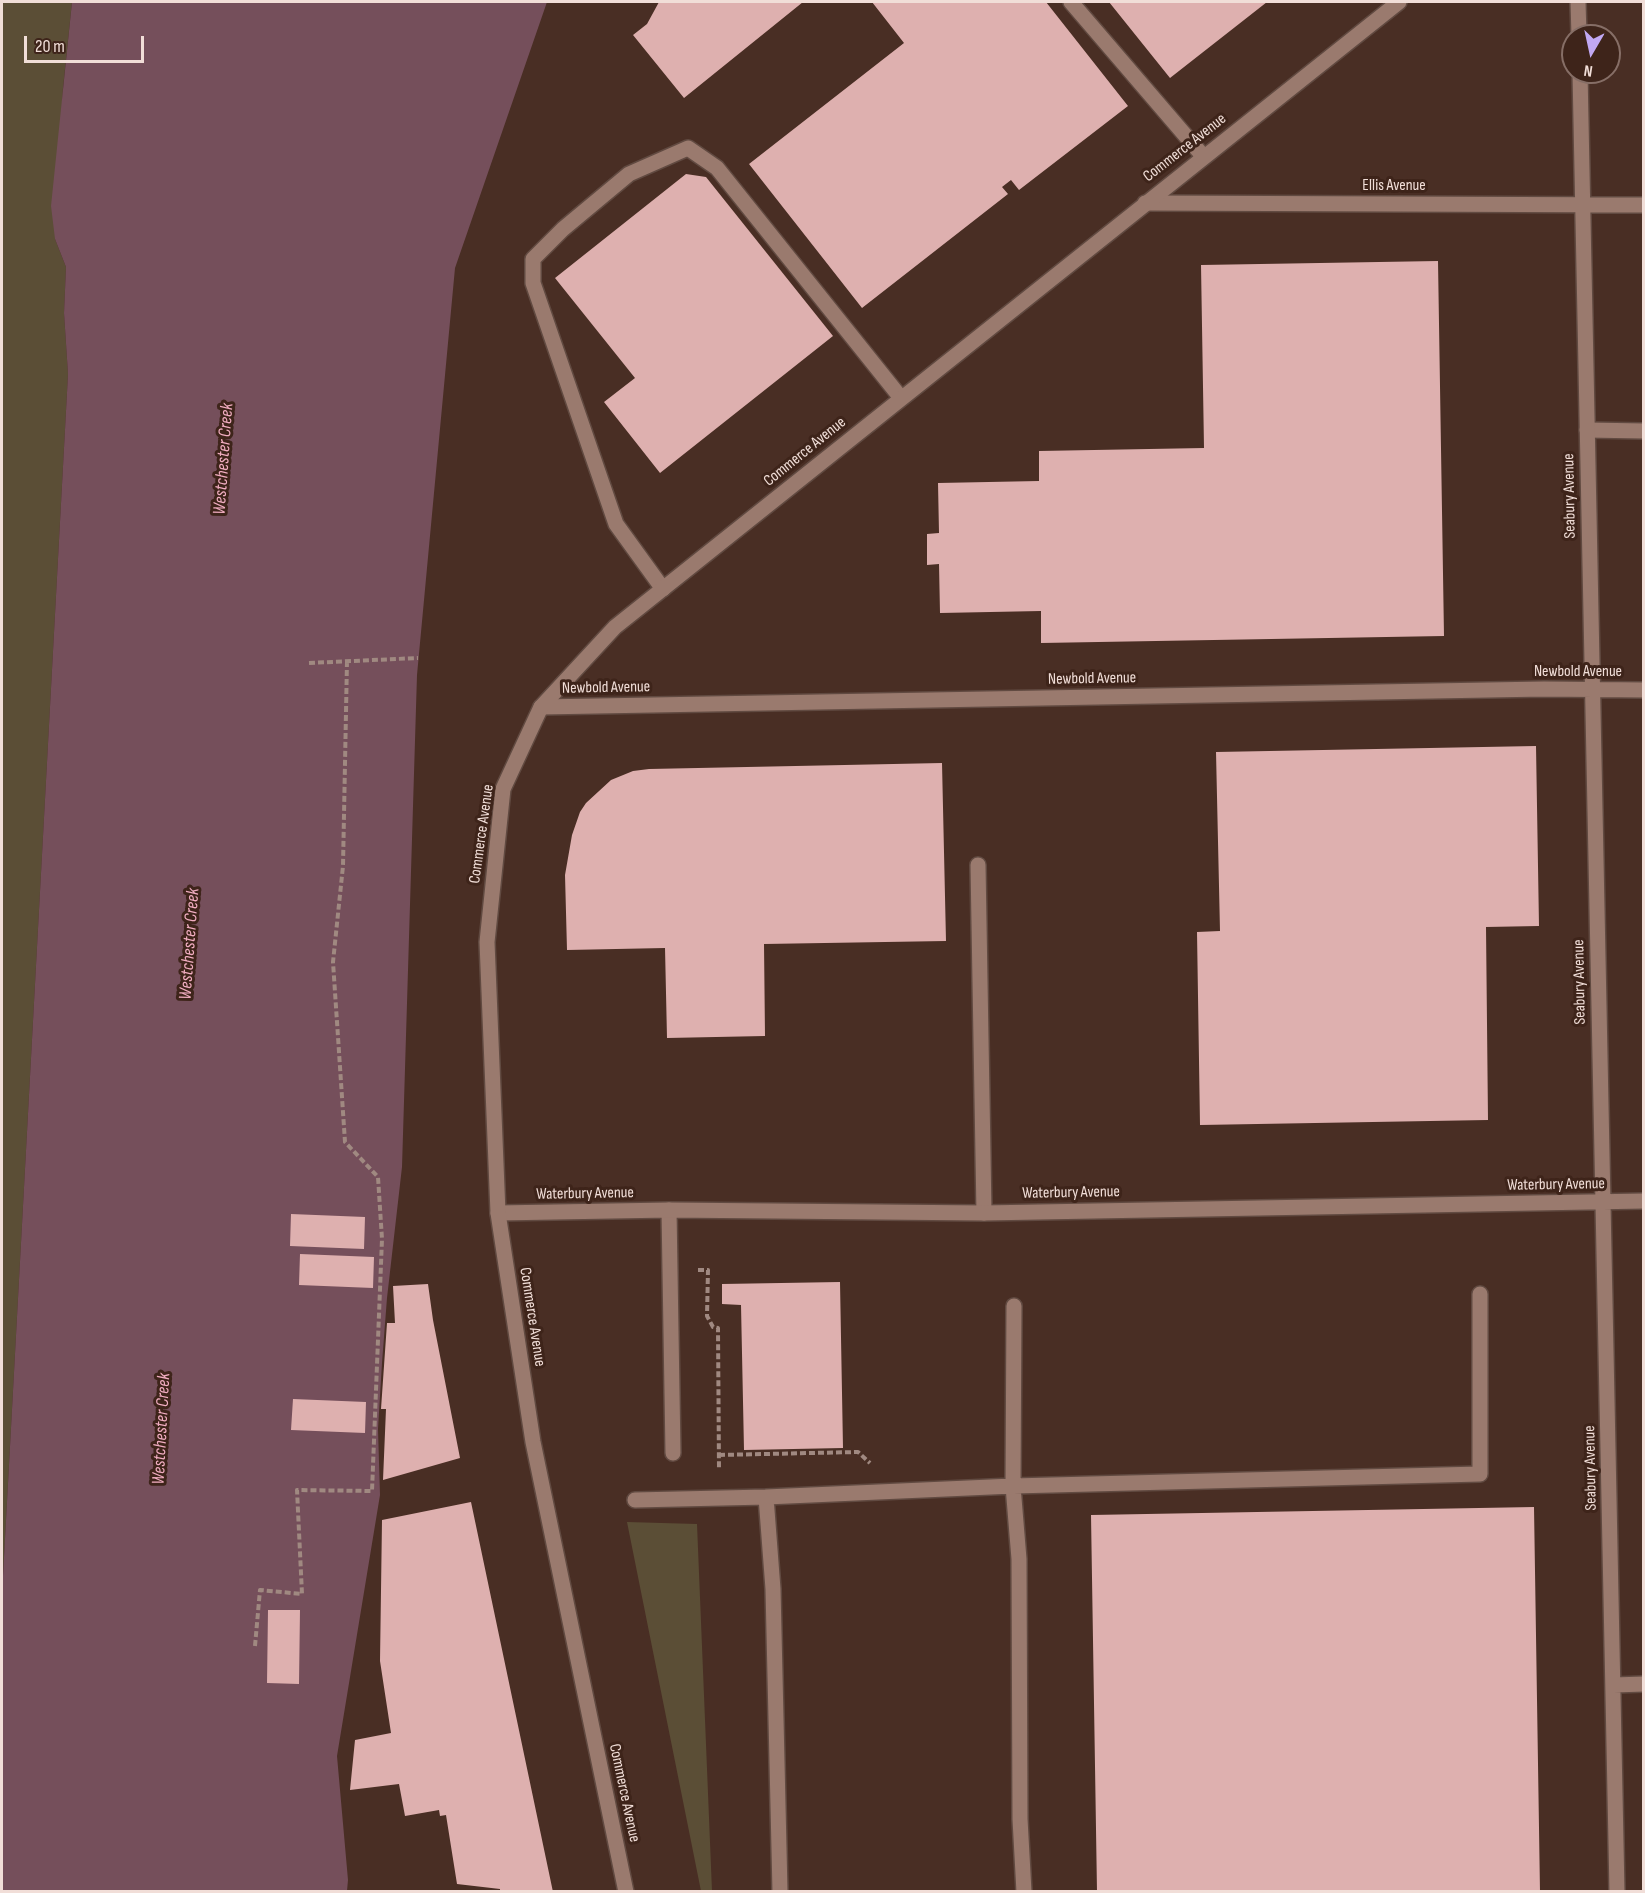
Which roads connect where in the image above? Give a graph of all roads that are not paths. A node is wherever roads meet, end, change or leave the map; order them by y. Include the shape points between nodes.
1 (1071, 2) edge
2 (1399, 2) edge
3 (1578, 2) edge
4 (1579, 24) edge
5 (1580, 84) edge
6 (1203, 156) junction
7 (1145, 203) junction
8 (1644, 204) edge
9 (1583, 206) junction
10 (901, 398) junction
11 (1587, 430) junction
12 (1644, 431) edge
13 (663, 589) junction
14 (1592, 689) junction
15 (1644, 690) edge
16 (541, 707) junction
17 (978, 865) dead end
18 (1644, 1201) edge
19 (1602, 1202) junction
20 (669, 1210) junction
21 (498, 1213) junction
22 (984, 1213) junction
23 (1479, 1294) dead end
24 (1014, 1306) dead end
25 (673, 1453) dead end
26 (1013, 1486) junction
27 (766, 1497) junction
28 (635, 1500) dead end
29 (1644, 1684) edge
30 (1614, 1685) junction
31 (626, 1892) edge
32 (780, 1892) edge
33 (1024, 1892) edge
34 (1617, 1892) edge

1 - 6 street
2 - 6 street, Commerce Avenue
3 - 4 street
5 - 9 street, Seabury Avenue
6 - 7 street, Commerce Avenue
7 - 9 street, Ellis Avenue
7 - 10 street, Commerce Avenue
8 - 9 street, Ellis Avenue
9 - 11 street, Seabury Avenue
10 - 13 street, Commerce Avenue
10 - 13 street via 717,168 688,148 629,174 533,259 533,283 616,524
11 - 12 street
11 - 14 street, Seabury Avenue
13 - 16 street, Commerce Avenue via 615,627
14 - 15 street, Newbold Avenue
14 - 16 street, Newbold Avenue
14 - 19 street, Seabury Avenue
16 - 21 street, Commerce Avenue via 503,789 488,942
17 - 22 street
18 - 19 street, Waterbury Avenue
19 - 22 street, Waterbury Avenue
19 - 30 street, Seabury Avenue
20 - 21 street, Waterbury Avenue
20 - 22 street, Waterbury Avenue
20 - 25 street
21 - 31 street, Commerce Avenue via 533,1442
23 - 26 street via 1480,1474
24 - 26 street
26 - 27 street
26 - 33 street via 1019,1559
27 - 28 street
27 - 32 street via 773,1589
29 - 30 street
30 - 34 street, Seabury Avenue

